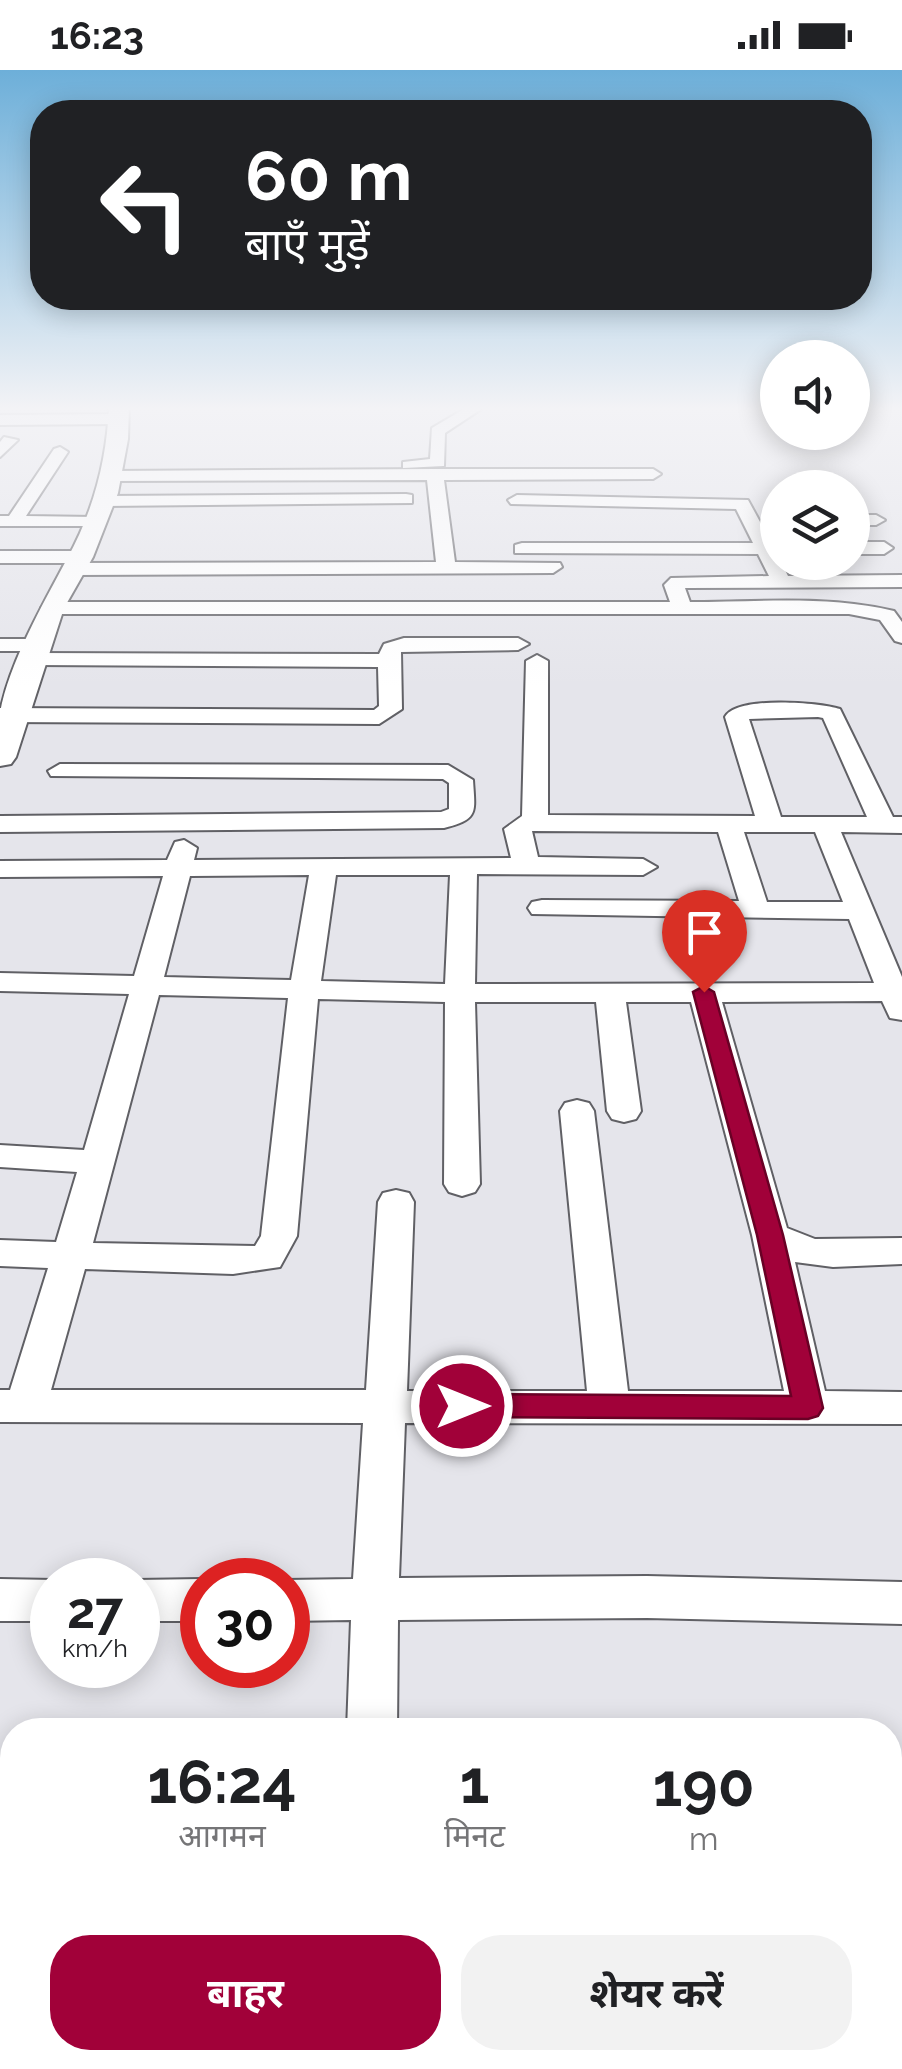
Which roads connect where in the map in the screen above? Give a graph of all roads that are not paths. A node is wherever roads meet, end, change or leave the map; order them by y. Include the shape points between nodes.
1 (21, 499) edge
2 (102, 499) edge
3 (103, 499) edge
4 (429, 499) edge
5 (517, 499) edge
6 (752, 520) junction
7 (760, 520) edge
8 (870, 520) edge
9 (876, 520) dead end
10 (7, 521) edge
11 (760, 532) edge
12 (519, 539) junction
13 (760, 548) edge
14 (870, 548) edge
15 (884, 548) dead end
16 (268, 549) dead end
17 (0, 558) edge
18 (79, 559) junction
19 (553, 567) dead end
20 (436, 568) junction
21 (782, 582) joint
22 (902, 582) edge
23 (512, 606) junction
24 (424, 607) junction
25 (51, 608) junction
26 (682, 609) junction
27 (899, 626) edge
28 (518, 644) dead end
29 (0, 646) edge
30 (36, 652) junction
31 (388, 661) junction
32 (537, 661) dead end
33 (7, 715) edge
34 (0, 758) edge
35 (60, 772) dead end
36 (188, 822) junction
37 (535, 823) junction
38 (0, 824) edge
39 (729, 825) junction
40 (771, 825) junction
41 (825, 825) junction
42 (893, 825) edge
43 (522, 866) junction
44 (180, 867) junction
45 (643, 867) dead end
46 (324, 868) junction
47 (464, 868) junction
48 (0, 869) edge
49 (542, 908) dead end
50 (756, 911) junction
51 (860, 912) junction
52 (0, 982) edge
53 (146, 986) junction
54 (304, 990) junction
55 (704, 992) junction
56 (610, 993) junction
57 (460, 994) junction
58 (897, 1002) edge
59 (577, 1110) dead end
60 (624, 1110) dead end
61 (0, 1156) edge
62 (98, 1162) junction
63 (462, 1184) dead end
64 (396, 1202) dead end
65 (770, 1235) junction
66 (902, 1251) edge
67 (0, 1254) edge
68 (70, 1256) junction
69 (388, 1405) junction
70 (13, 1406) edge
71 (609, 1406) junction
72 (808, 1408) junction
73 (902, 1408) edge
74 (0, 1600) edge
75 (30, 1600) edge
76 (310, 1600) edge
77 (374, 1600) junction
78 (902, 1603) edge
79 (372, 1718) edge

1 - 10 street
2 - 10 street
3 - 18 street
4 - 20 street
5 - 12 street
6 - 7 street
6 - 11 street
6 - 12 street via 612,520 608,500
8 - 9 street
12 - 13 street
12 - 19 street
12 - 20 street
12 - 23 street
14 - 15 street
16 - 18 street
17 - 18 street
18 - 20 street
18 - 25 street
20 - 24 street
21 - 22 street
21 - 26 street via 678,582
23 - 24 street
23 - 26 street
24 - 25 street
25 - 30 street
26 - 27 street via 848,608 876,611
28 - 31 street via 395,645
29 - 30 street
30 - 31 street
30 - 33 street
31 - 33 street via 391,709 379,717
32 - 37 street
33 - 34 street
35 - 36 street via 435,771 461,780 462,813 452,820
36 - 38 street
36 - 44 street
37 - 39 street
37 - 43 street via 517,829
39 - 40 street
39 - 50 street
40 - 41 street
40 - 42 street via 738,712 832,714
41 - 42 street
41 - 51 street
43 - 45 street
43 - 47 street
44 - 46 street
44 - 48 street
44 - 53 street
46 - 47 street
46 - 54 street
47 - 57 street
49 - 50 street
50 - 51 street
51 - 58 street
52 - 53 street
53 - 54 street
53 - 62 street
54 - 57 street
54 - 68 street via 279,1236 267,1258
55 - 56 street
55 - 58 street
55 - 65 street
56 - 57 street
56 - 60 street
57 - 63 street
59 - 71 street
61 - 62 street
62 - 68 street
64 - 69 street
65 - 66 street via 783,1247 808,1251
65 - 72 street
67 - 68 street
68 - 70 street
69 - 70 street
69 - 71 street
69 - 77 street
71 - 72 street
72 - 73 street
74 - 75 street
76 - 77 street
77 - 78 street
77 - 79 street

